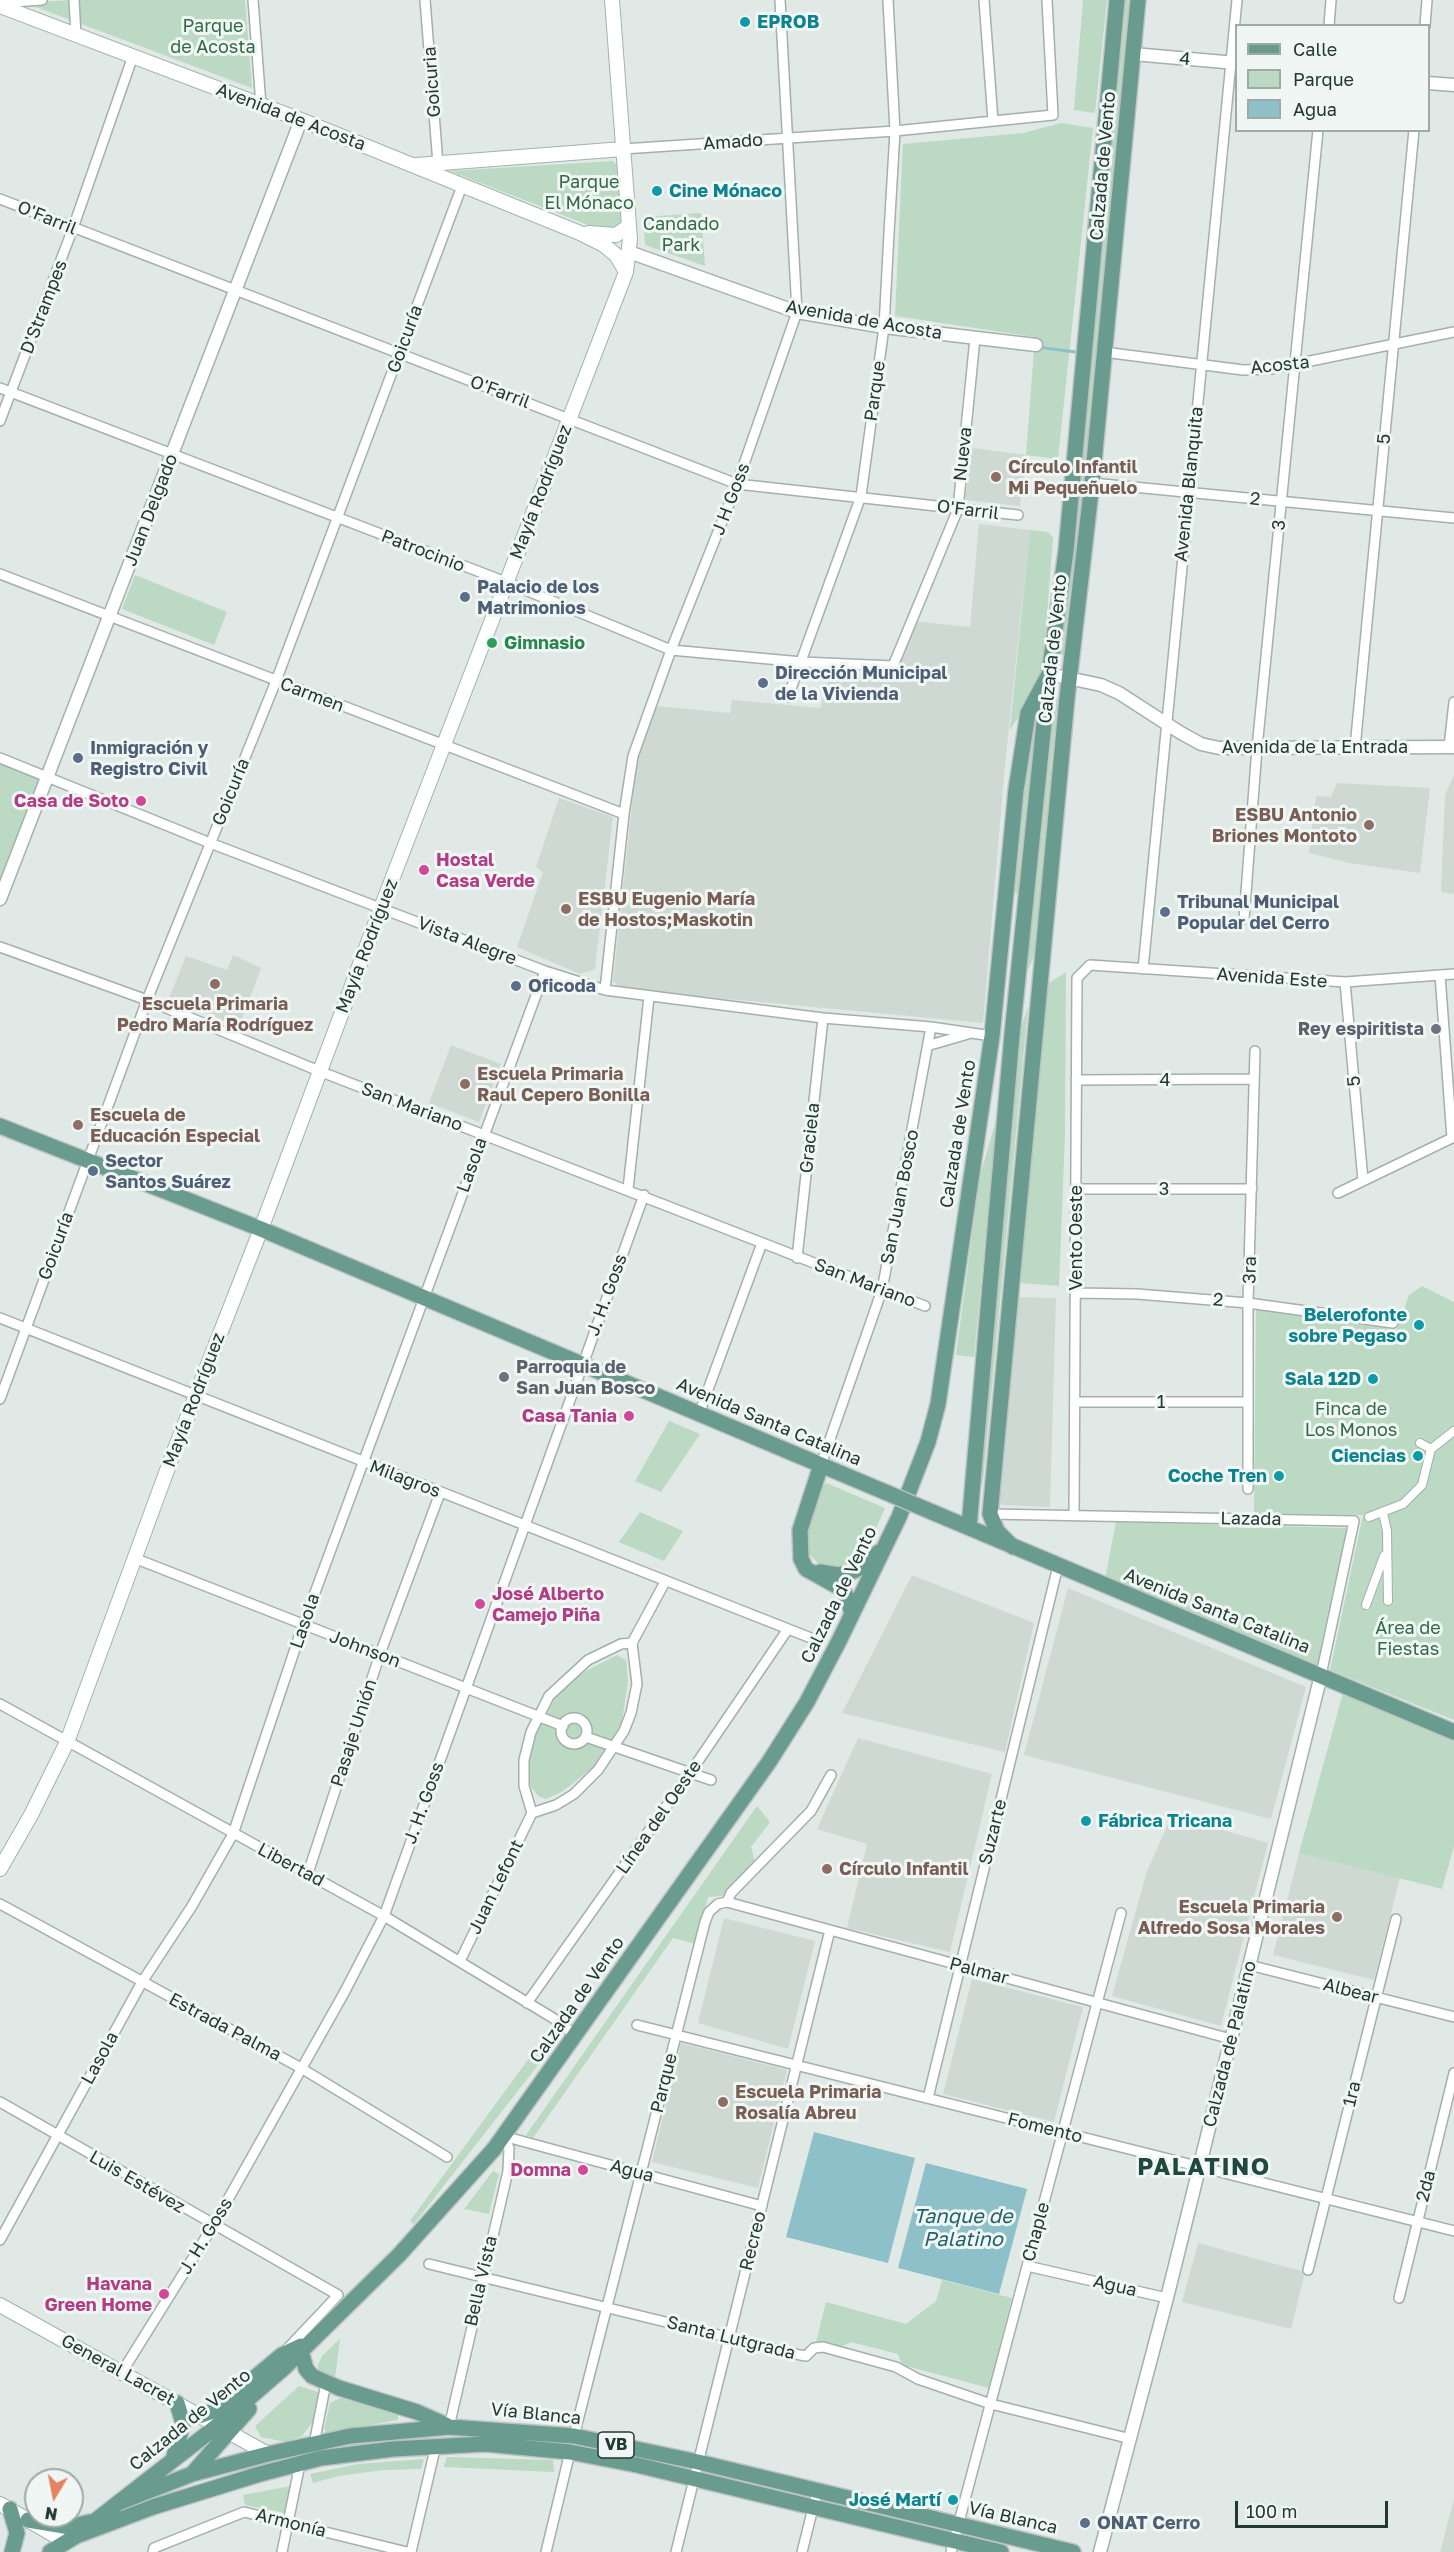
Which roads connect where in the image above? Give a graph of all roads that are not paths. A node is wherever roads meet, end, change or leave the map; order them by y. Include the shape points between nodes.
1 (42, 0) edge
2 (74, 0) edge
3 (253, 0) edge
4 (425, 0) edge
5 (612, 0) edge
6 (780, 0) edge
7 (888, 0) edge
8 (984, 0) edge
9 (1047, 0) edge
10 (1117, 0) edge
11 (1138, 0) edge
12 (1237, 0) edge
13 (1331, 0) edge
14 (1427, 0) edge
15 (0, 5) edge
16 (1236, 24) edge
17 (1329, 24) edge
18 (1425, 24) edge
19 (76, 34) junction
20 (1235, 42) edge
21 (1133, 54) junction
22 (133, 56) junction
23 (1234, 63) edge
24 (1430, 83) edge
25 (1454, 85) edge
26 (261, 105) junction
27 (301, 120) junction
28 (993, 121) junction
29 (895, 131) junction
30 (1318, 132) edge
31 (1414, 132) edge
32 (789, 138) junction
33 (623, 149) junction
34 (438, 164) junction
35 (412, 165) junction
36 (462, 186) junction
37 (0, 199) edge
38 (629, 226) junction
39 (73, 228) junction
40 (580, 233) junction
41 (629, 252) junction
42 (626, 273) junction
43 (235, 291) junction
44 (797, 312) junction
45 (884, 327) junction
46 (1454, 332) edge
47 (975, 338) junction
48 (1036, 345) dead end
49 (1393, 346) junction
50 (1104, 352) junction
51 (400, 354) junction
52 (1203, 365) junction
53 (1294, 366) junction
54 (0, 388) edge
55 (11, 392) junction
56 (570, 419) junction
57 (0, 421) edge
58 (172, 456) junction
59 (1092, 483) junction
60 (737, 484) junction
61 (1187, 492) junction
62 (861, 496) junction
63 (1281, 501) junction
64 (958, 509) junction
65 (1377, 511) junction
66 (1017, 515) dead end
67 (1454, 518) edge
68 (337, 519) junction
69 (0, 574) edge
70 (506, 582) junction
71 (110, 616) junction
72 (671, 650) junction
73 (802, 662) junction
74 (893, 666) joint
75 (1049, 674) junction
76 (1069, 677) junction
77 (276, 681) junction
78 (788, 697) dead end
79 (1454, 702) edge
80 (1165, 722) junction
81 (443, 746) junction
82 (1451, 747) edge
83 (1257, 748) junction
84 (1355, 748) junction
85 (0, 758) edge
86 (47, 778) junction
87 (624, 814) junction
88 (210, 843) junction
89 (0, 899) edge
90 (381, 908) junction
91 (1244, 919) dead end
92 (0, 947) edge
93 (1090, 965) joint
94 (1143, 969) junction
95 (545, 970) junction
96 (1041, 971) junction
97 (1454, 974) edge
98 (1440, 975) junction
99 (1345, 982) junction
100 (605, 990) junction
101 (649, 997) junction
102 (147, 1000) junction
103 (823, 1018) junction
104 (932, 1027) junction
105 (972, 1032) junction
106 (1012, 1035) junction
107 (992, 1036) junction
108 (930, 1045) junction
109 (1255, 1051) dead end
110 (319, 1071) junction
111 (1253, 1079) junction
112 (1076, 1080) junction
113 (0, 1126) edge
114 (483, 1135) junction
115 (88, 1161) junction
116 (972, 1169) junction
117 (1363, 1180) junction
118 (628, 1189) junction
119 (1076, 1189) junction
120 (1252, 1189) junction
121 (1338, 1193) dead end
122 (644, 1195) junction
123 (261, 1229) junction
124 (762, 1243) junction
125 (797, 1258) junction
126 (882, 1290) junction
127 (1077, 1293) junction
128 (424, 1298) junction
129 (1248, 1303) junction
130 (925, 1306) dead end
131 (0, 1318) edge
132 (1393, 1323) dead end
133 (25, 1328) junction
134 (581, 1364) junction
135 (195, 1397) junction
136 (0, 1399) edge
137 (1075, 1402) junction
138 (1247, 1402) junction
139 (699, 1414) junction
140 (1454, 1431) edge
141 (1420, 1443) dead end
142 (1431, 1449) junction
143 (362, 1463) junction
144 (821, 1465) junction
145 (1248, 1489) dead end
146 (440, 1493) junction
147 (1383, 1513) junction
148 (990, 1514) junction
149 (1074, 1515) junction
150 (1369, 1517) dead end
151 (524, 1524) junction
152 (969, 1527) junction
153 (799, 1545) junction
154 (885, 1547) junction
155 (1013, 1547) junction
156 (1386, 1551) junction
157 (134, 1558) junction
158 (1058, 1566) junction
159 (665, 1582) junction
160 (1388, 1601) dead end
161 (1366, 1605) dead end
162 (852, 1614) junction
163 (303, 1625) junction
164 (788, 1629) junction
165 (811, 1638) dead end
166 (632, 1642) junction
167 (380, 1654) junction
168 (1321, 1675) junction
169 (465, 1688) junction
170 (0, 1704) edge
171 (538, 1717) junction
172 (563, 1726) junction
173 (1454, 1732) edge
174 (586, 1737) junction
175 (67, 1742) junction
176 (614, 1747) junction
177 (690, 1773) junction
178 (831, 1775) dead end
179 (711, 1780) dead end
180 (532, 1813) junction
181 (233, 1834) junction
182 (0, 1869) edge
183 (308, 1873) junction
184 (727, 1902) junction
185 (0, 1904) edge
186 (1120, 1913) dead end
187 (384, 1916) junction
188 (1396, 1919) dead end
189 (830, 1930) junction
190 (460, 1961) junction
191 (960, 1965) junction
192 (1249, 1965) junction
193 (142, 1982) junction
194 (1377, 1997) junction
195 (527, 2002) junction
196 (1097, 2003) junction
197 (1454, 2017) edge
198 (637, 2025) dead end
199 (676, 2035) junction
200 (576, 2036) junction
201 (1231, 2039) junction
202 (797, 2065) junction
203 (301, 2068) junction
204 (1454, 2073) edge
205 (928, 2098) junction
206 (0, 2102) edge
207 (1062, 2132) junction
208 (58, 2135) junction
209 (503, 2136) junction
210 (447, 2157) dead end
211 (1200, 2167) junction
212 (641, 2173) junction
213 (1326, 2199) junction
214 (762, 2205) junction
215 (1418, 2222) junction
216 (213, 2226) junction
217 (1454, 2231) edge
218 (0, 2240) edge
219 (429, 2264) dead end
220 (1027, 2266) junction
221 (1308, 2270) dead end
222 (482, 2276) junction
223 (1167, 2298) junction
224 (1398, 2298) dead end
225 (0, 2304) edge
226 (607, 2307) junction
227 (729, 2338) junction
228 (305, 2347) junction
229 (283, 2361) junction
230 (122, 2372) junction
231 (326, 2383) junction
232 (177, 2403) junction
233 (991, 2403) junction
234 (199, 2416) junction
235 (449, 2427) junction
236 (223, 2430) junction
237 (574, 2436) junction
238 (1131, 2439) junction
239 (314, 2444) junction
240 (436, 2445) junction
241 (570, 2452) junction
242 (268, 2454) junction
243 (321, 2458) junction
244 (173, 2460) junction
245 (698, 2462) junction
246 (300, 2464) junction
247 (192, 2474) junction
248 (694, 2478) junction
249 (817, 2492) junction
250 (118, 2503) junction
251 (5, 2507) edge
252 (153, 2507) junction
253 (813, 2508) junction
254 (104, 2514) junction
255 (24, 2518) edge
256 (289, 2522) junction
257 (84, 2524) edge
258 (959, 2525) junction
259 (46, 2528) edge
260 (71, 2539) junction
261 (953, 2546) edge
262 (12, 2552) edge
263 (50, 2552) edge
264 (153, 2552) edge
265 (282, 2552) edge
266 (409, 2552) edge
267 (546, 2552) edge
268 (676, 2552) edge
269 (802, 2552) edge
270 (1001, 2552) edge
271 (1073, 2552) edge
272 (1100, 2552) edge

1 - 15 street
2 - 19 street
3 - 26 street
4 - 34 street, Goicuria
5 - 33 main road, Mayía Rodríguez
6 - 32 street, J H Goss
7 - 29 street, Parque
8 - 28 street
9 - 28 street, Amado via 1053,115
10 - 75 main road, Calzada de Vento via 1066,551
11 - 21 main road, Calzada de Vento
12 - 16 street, Avenida Blanquita
13 - 17 street
14 - 18 street
15 - 19 main road, Avenida de Acosta
19 - 22 main road, Avenida de Acosta
20 - 23 street, Avenida Blanquita
21 - 23 street, 4
21 - 50 main road, Calzada de Vento
22 - 26 main road, Avenida de Acosta
22 - 39 street, D'Strampes
23 - 52 street, Avenida Blanquita
24 - 25 street
26 - 27 main road, Avenida de Acosta
27 - 35 main road, Avenida de Acosta
27 - 43 street, Juan Delgado
28 - 29 street, Amado
29 - 32 street, Amado
29 - 45 street, Parque
30 - 53 street, 3
31 - 49 street, 5
32 - 33 street, Amado
32 - 44 street, J H Goss
33 - 34 main road, Amado
33 - 38 main road, Mayía Rodríguez
34 - 35 main road, Amado
35 - 36 main road, Avenida de Acosta
36 - 40 main road, Avenida de Acosta
36 - 51 street, Goicuría
37 - 39 street, O'Farril
38 - 40 main road, Avenida de Acosta via 616,235
38 - 41 main road, Mayía Rodríguez
39 - 43 street, O'Farril
39 - 55 street, D'Strampes
40 - 42 main road, Avenida de Acosta via 616,255
41 - 42 main road, Mayía Rodríguez
41 - 44 street, Avenida de Acosta
42 - 56 main road, Mayía Rodríguez
43 - 51 street, O'Farril
43 - 58 street, Juan Delgado
44 - 45 street, Avenida de Acosta
44 - 60 street, J H Goss
45 - 47 street, Avenida de Acosta
45 - 62 street, Parque
46 - 49 street, Acosta
47 - 48 street, Avenida de Acosta
47 - 64 street, Nueva
49 - 53 street, Acosta
49 - 65 street, 5
50 - 52 street, Acosta
50 - 59 main road, Calzada de Vento
51 - 56 street, O'Farril
51 - 68 street, Goicuría
52 - 53 street, Acosta via 1243,370
52 - 61 street, Avenida Blanquita
53 - 63 street, 3
54 - 55 street, Patrocinio
55 - 57 street, D'Strampes
55 - 58 street, Patrocinio
56 - 60 street, O'Farril
56 - 70 main road, Mayía Rodríguez
58 - 68 street, Patrocinio
58 - 71 street, Juan Delgado
59 - 61 street, 2
59 - 76 main road, Calzada de Vento
60 - 62 street, O'Farril
60 - 72 street, J H Goss
61 - 63 street, 2
61 - 80 street, Avenida Blanquita
62 - 64 street, O'Farril
62 - 73 street, Parque
63 - 65 street, 2
63 - 83 street, 3
64 - 66 street, O'Farril
64 - 74 street, Nueva
65 - 67 street, 2
65 - 84 street, 5
68 - 70 street, Patrocinio
68 - 77 street, Goicuría
69 - 71 street, Carmen
70 - 72 street, Patrocinio
70 - 81 main road, Mayía Rodríguez
71 - 77 street, Carmen
71 - 86 street, Juan Delgado
72 - 73 street, Patrocinio
72 - 87 street, J H Goss via 633,756
73 - 74 street, Patrocinio
73 - 78 street, Parque
75 - 76 street, Avenida de la Entrada
75 - 106 main road, Calzada de Vento
75 - 107 main road, Calzada de Vento via 1028,713 1016,790
76 - 80 street, Avenida de la Entrada via 1119,693
76 - 96 main road, Calzada de Vento
77 - 81 street, Carmen
77 - 88 street, Goicuría
79 - 82 street
80 - 83 street, Avenida de la Entrada via 1201,744
80 - 94 street, Avenida Blanquita
81 - 87 street, Carmen
81 - 90 main road, Mayía Rodríguez
82 - 84 street, Avenida de la Entrada
83 - 84 street, Avenida de la Entrada
83 - 91 street, 3
85 - 86 street, Vista Alegre
86 - 88 street, Vista Alegre
86 - 89 street, Juan Delgado
87 - 100 street, J H Goss
88 - 90 street, Vista Alegre
88 - 102 street, Goicuría
90 - 95 street, Vista Alegre
90 - 110 main road, Mayía Rodríguez
92 - 102 street, San Mariano
93 - 94 street, Avenida Este
93 - 112 street, Vento Oeste via 1077,978
94 - 99 street, Avenida Este
95 - 100 street, Vista Alegre
95 - 114 street, Lasola
96 - 106 main road
96 - 148 main road, Calzada de Vento
97 - 98 street, Avenida Este
98 - 99 street, Avenida Este
98 - 117 street via 1452,1138
99 - 117 street, 5
100 - 101 street, Vista Alegre
101 - 103 street, Vista Alegre
101 - 118 street
102 - 110 street, San Mariano
102 - 115 street, Goicuría
103 - 104 street, Vista Alegre
103 - 125 street, Graciela
104 - 105 street, Vista Alegre
104 - 108 street, San Juan Bosco
105 - 107 street, Vista Alegre
105 - 108 street
106 - 116 main road via 994,1083
106 - 152 main road, Calzada de Vento
107 - 116 main road, Calzada de Vento
108 - 126 street, San Juan Bosco
109 - 111 street, 3ra
110 - 114 street, San Mariano
110 - 123 main road, Mayía Rodríguez
111 - 112 street, 4
111 - 120 street, 3ra
112 - 119 street, Vento Oeste
113 - 115 main road, Avenida Santa Catalina
114 - 118 street, San Mariano
114 - 128 street, Lasola
115 - 123 main road, Avenida Santa Catalina
115 - 133 street, Goicuría
116 - 154 main road, Calzada de Vento via 938,1404 928,1442
117 - 121 street
118 - 122 street, San Mariano
119 - 120 street, 3
119 - 127 street, Vento Oeste
120 - 129 street, 3ra
122 - 124 street, San Mariano
122 - 134 street, J. H. Goss
123 - 128 main road, Avenida Santa Catalina
123 - 135 main road, Mayía Rodríguez
124 - 125 street, San Mariano
124 - 139 street
125 - 126 street, San Mariano
126 - 130 street, San Mariano
126 - 144 street, San Juan Bosco
127 - 129 street, 2
127 - 137 street, Vento Oeste
128 - 134 main road, Avenida Santa Catalina
128 - 143 street, Lasola
129 - 132 street, 2
129 - 138 street, 3ra
131 - 133 street, Milagros
133 - 135 street, Milagros
133 - 136 street, Goicuría
134 - 139 main road, Avenida Santa Catalina
134 - 151 street, J. H. Goss
135 - 143 street, Milagros
135 - 157 main road, Mayía Rodríguez
137 - 138 street, 1
137 - 149 street, Vento Oeste
138 - 145 street, 3ra
139 - 144 main road, Avenida Santa Catalina
140 - 142 street
141 - 142 street
142 - 147 street via 1422,1485 1403,1504
143 - 146 street, Milagros
143 - 163 street, Lasola
144 - 152 main road, Avenida Santa Catalina, bridge
144 - 153 main road via 800,1530
146 - 151 street, Milagros
146 - 167 street, Pasaje Unión
147 - 150 street
147 - 156 street
148 - 149 street, Lazada
148 - 152 main road via 978,1526
148 - 155 main road via 997,1531
149 - 168 street, Lazada via 1354,1521
151 - 159 street, Milagros
151 - 169 street, J. H. Goss
152 - 155 main road, Avenida Santa Catalina
153 - 154 main road via 812,1568 838,1575 860,1568
153 - 162 main road via 806,1569 842,1589
154 - 162 main road, Calzada de Vento
155 - 158 main road, Avenida Santa Catalina
156 - 160 street
156 - 161 street
157 - 163 street, Johnson
157 - 175 main road, Mayía Rodríguez
158 - 168 main road, Avenida Santa Catalina
158 - 191 street, Suzarte
159 - 164 street, Milagros
159 - 166 street
162 - 200 main road, Calzada de Vento via 807,1702 769,1762
163 - 167 street, Johnson
163 - 181 street, Lasola
164 - 165 street, Milagros
164 - 177 street, Línea del Oeste
166 - 171 street via 606,1651 572,1672 549,1696
166 - 176 street via 636,1691 631,1713
167 - 169 street, Johnson
167 - 183 street, Pasaje Unión
168 - 173 main road, Avenida Santa Catalina
168 - 192 street, Calzada de Palatino
169 - 171 street, Johnson
169 - 187 street, J. H. Goss
170 - 175 street, Libertad
171 - 172 street, Johnson
171 - 180 street via 524,1760 524,1786
172 - 174 street, Johnson via 562,1736 568,1742 580,1743
172 - 174 street, Johnson via 571,1719 579,1719 587,1728
174 - 176 street, Johnson
175 - 181 street, Libertad
175 - 182 main road, Mayía Rodríguez
176 - 177 street, Johnson
176 - 180 street via 574,1794
177 - 179 street, Johnson
177 - 195 street, Línea del Oeste
178 - 184 street, Parque via 811,1811 731,1893
180 - 190 street, Juan Lefont
181 - 183 street, Libertad
181 - 193 street, Lasola
183 - 187 street, Libertad
184 - 189 street, Palmar
184 - 199 street, Parque via 709,1912 705,1922
185 - 193 street, Estrada Palma
186 - 196 street, Chaple
187 - 190 street, Libertad
187 - 203 street, J. H. Goss
188 - 194 street, 1ra
189 - 191 street, Palmar
189 - 202 street, Recreo
190 - 195 street, Libertad
191 - 196 street, Palmar
191 - 205 street, Suzarte
192 - 194 street, Albear
192 - 201 street, Calzada de Palatino
193 - 203 street, Estrada Palma
193 - 208 street, Lasola
194 - 197 street, Albear
194 - 213 street, 1ra
195 - 200 street, Libertad
196 - 201 street, Palmar
196 - 207 street, Chaple
198 - 199 street, Fomento
199 - 202 street, Fomento
199 - 212 street, Parque
200 - 209 main road, Calzada de Vento
201 - 211 street, Calzada de Palatino
202 - 205 street, Fomento
202 - 214 street, Recreo
203 - 210 street, Estrada Palma
203 - 216 street, J. H. Goss
204 - 215 street, 2da
205 - 207 street, Fomento
206 - 208 street, Luis Estévez
207 - 211 street, Fomento
207 - 220 street, Chaple
208 - 216 street, Luis Estévez
208 - 218 street, Lasola
209 - 212 street, Agua
209 - 222 street, Bella Vista via 509,2148 509,2163
209 - 228 main road, Calzada de Vento via 412,2242
211 - 213 street, Fomento
211 - 223 street, Calzada de Palatino
212 - 214 street, Agua
212 - 226 street, Parque
213 - 215 street, Fomento
213 - 221 street, 1ra
214 - 227 street, Recreo
215 - 217 street, Fomento
215 - 224 street, 2da
216 - 229 street, Luis Estévez via 338,2295
216 - 230 street, J. H. Goss
219 - 222 street, Santa Lutgrada
220 - 223 street, Agua
220 - 233 street, Chaple
222 - 226 street, Santa Lutgrada
222 - 235 street, Bella Vista
223 - 238 street, Calzada de Palatino
225 - 230 main road, General Lacret
226 - 227 street, Santa Lutgrada
226 - 237 street, Parque
227 - 233 street, Santa Lutgrada via 806,2356 814,2348 823,2347 896,2367 918,2379
227 - 245 street, Recreo
228 - 229 main road
228 - 231 main road via 306,2368
229 - 234 main road via 216,2410
229 - 236 main road, Calzada de Vento
230 - 232 main road, General Lacret
231 - 235 main road via 417,2412
231 - 239 street
232 - 234 main road, General Lacret
232 - 244 main road via 183,2423
233 - 238 street, Santa Lutgrada
233 - 258 street, Chaple
234 - 236 main road, General Lacret
235 - 237 main road, Vía Blanca / VB
235 - 239 main road, Vía Blanca / VB via 360,2435
236 - 242 main road, General Lacret
236 - 244 main road, Calzada de Vento
236 - 247 main road, Calzada de Vento
237 - 245 main road, Vía Blanca / VB
238 - 272 street, Calzada de Palatino
239 - 242 main road, Vía Blanca / VB
240 - 241 main road, Vía Blanca / VB via 485,2444
240 - 243 main road, Vía Blanca / VB
240 - 266 street
241 - 248 main road, Vía Blanca / VB
241 - 267 street
242 - 243 main road via 288,2461
242 - 247 main road, Vía Blanca / VB
243 - 246 main road, Vía Blanca / VB
244 - 250 main road, Calzada de Vento
245 - 248 street, Recreo
245 - 249 main road, Vía Blanca / VB
246 - 252 main road, Vía Blanca / VB
246 - 256 street
247 - 250 main road, Vía Blanca / VB
247 - 252 main road, Calzada de Vento
248 - 253 main road, Vía Blanca / VB
248 - 268 street, Recreo
249 - 253 street
249 - 258 main road, Vía Blanca / VB
250 - 254 main road, Vía Blanca / VB
251 - 255 main road
251 - 262 main road via 17,2533
252 - 260 main road, Vía Blanca / VB
253 - 261 main road, Vía Blanca / VB
253 - 269 street
254 - 257 main road
254 - 260 main road, Vía Blanca / VB
256 - 264 street, Armonía via 244,2512 154,2548
256 - 265 street
256 - 266 street, Armonía
258 - 261 street, Chaple
258 - 271 main road, Vía Blanca / VB
259 - 260 main road
260 - 263 main road, Vía Blanca / VB
261 - 270 main road, Vía Blanca / VB

